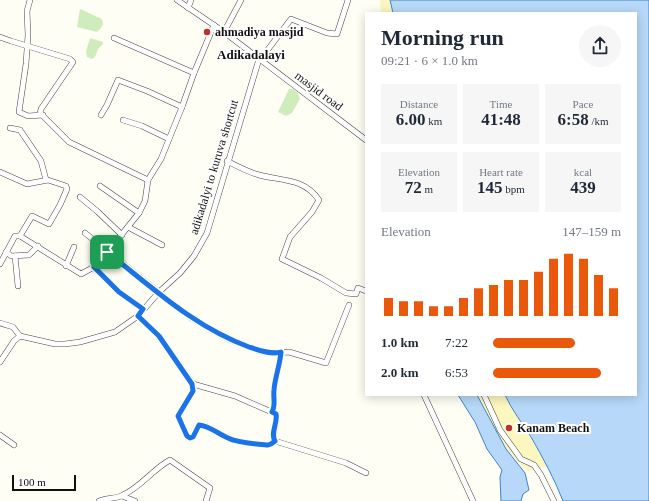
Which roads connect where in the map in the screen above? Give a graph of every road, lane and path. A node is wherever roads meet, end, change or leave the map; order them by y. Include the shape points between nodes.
1 (30, 0) edge
2 (177, 0) edge
3 (192, 0) edge
4 (241, 0) edge
5 (348, 0) edge
6 (188, 8) junction
7 (214, 25) junction
8 (224, 32) junction
9 (0, 37) edge
10 (114, 38) dead end
11 (28, 46) junction
12 (259, 59) junction
13 (194, 73) junction
14 (182, 107) junction
15 (43, 115) junction
16 (101, 115) dead end
17 (123, 120) dead end
18 (10, 128) dead end
19 (169, 139) junction
20 (365, 139) edge
21 (227, 161) junction
22 (0, 172) edge
23 (46, 180) junction
24 (148, 180) junction
25 (100, 186) dead end
26 (80, 197) dead end
27 (139, 213) junction
28 (128, 227) junction
29 (86, 233) dead end
30 (122, 235) junction
31 (20, 236) junction
32 (162, 245) dead end
33 (38, 246) junction
34 (74, 247) dead end
35 (6, 252) junction
36 (107, 252) junction
37 (15, 256) junction
38 (0, 264) edge
39 (66, 266) junction
40 (94, 267) junction
41 (18, 286) dead end
42 (365, 291) edge
43 (158, 292) junction
44 (349, 304) dead end
45 (143, 309) junction
46 (138, 316) junction
47 (0, 323) edge
48 (20, 336) junction
49 (281, 352) junction
50 (0, 362) edge
51 (192, 384) junction
52 (424, 396) edge
53 (484, 396) edge
54 (272, 412) junction
55 (0, 435) edge
56 (275, 441) junction
57 (14, 445) dead end
58 (366, 473) dead end
59 (122, 496) junction
60 (99, 501) edge
61 (135, 501) edge
62 (206, 501) edge
63 (473, 501) edge
64 (554, 501) edge

1 - 11 street via 27,11
2 - 6 street, masjid road
3 - 6 street
4 - 8 street
5 - 12 street via 337,34 327,33 291,19
6 - 7 street, masjid road
7 - 8 street, masjid road
7 - 13 street
8 - 12 street, masjid road
9 - 11 street
10 - 13 street
11 - 15 street via 19,112 28,116
11 - 15 street via 74,62 41,109 40,113
12 - 20 street, masjid road
12 - 21 street, adikadalyi to kuruva shortcut
13 - 14 street
14 - 16 street via 118,80
14 - 19 street
15 - 24 street via 70,142
17 - 19 street
18 - 23 street via 20,130 41,161
19 - 24 street
21 - 42 street via 258,174 297,182 313,192 319,200 290,237 282,259 346,293 356,294 358,288
21 - 43 street, adikadalyi to kuruva shortcut via 207,232 194,256 180,273
22 - 23 street via 27,184
23 - 31 street via 67,187 63,199 49,224 32,216
24 - 27 street via 146,201
25 - 27 street
26 - 30 street
27 - 28 street
28 - 30 street
28 - 32 street
29 - 36 street
30 - 36 street
31 - 33 street
31 - 35 street via 15,236
33 - 37 street via 29,255
33 - 39 street
34 - 39 street
35 - 37 street
35 - 38 street
36 - 40 street
36 - 43 street
37 - 41 street
39 - 40 street via 81,274
40 - 45 street via 119,292
43 - 45 street, adikadalyi to kuruva shortcut
43 - 49 street via 191,318 230,340 259,351
44 - 49 street via 326,363
45 - 46 street, adikadalyi to kuruva shortcut
46 - 48 street, adikadalyi to kuruva shortcut via 115,332 80,342 54,344
46 - 51 street via 159,336
47 - 48 street via 13,327
48 - 50 street
49 - 54 street via 274,390 275,408
51 - 54 street via 236,396
51 - 56 street via 193,391 178,416 187,436 193,437 199,425 239,442 268,445
52 - 63 street
53 - 64 street via 500,430 521,459 534,464
54 - 56 street via 277,418 273,434
55 - 57 street
56 - 58 street via 346,463
59 - 60 street
59 - 61 street
59 - 62 street via 170,460 210,488

